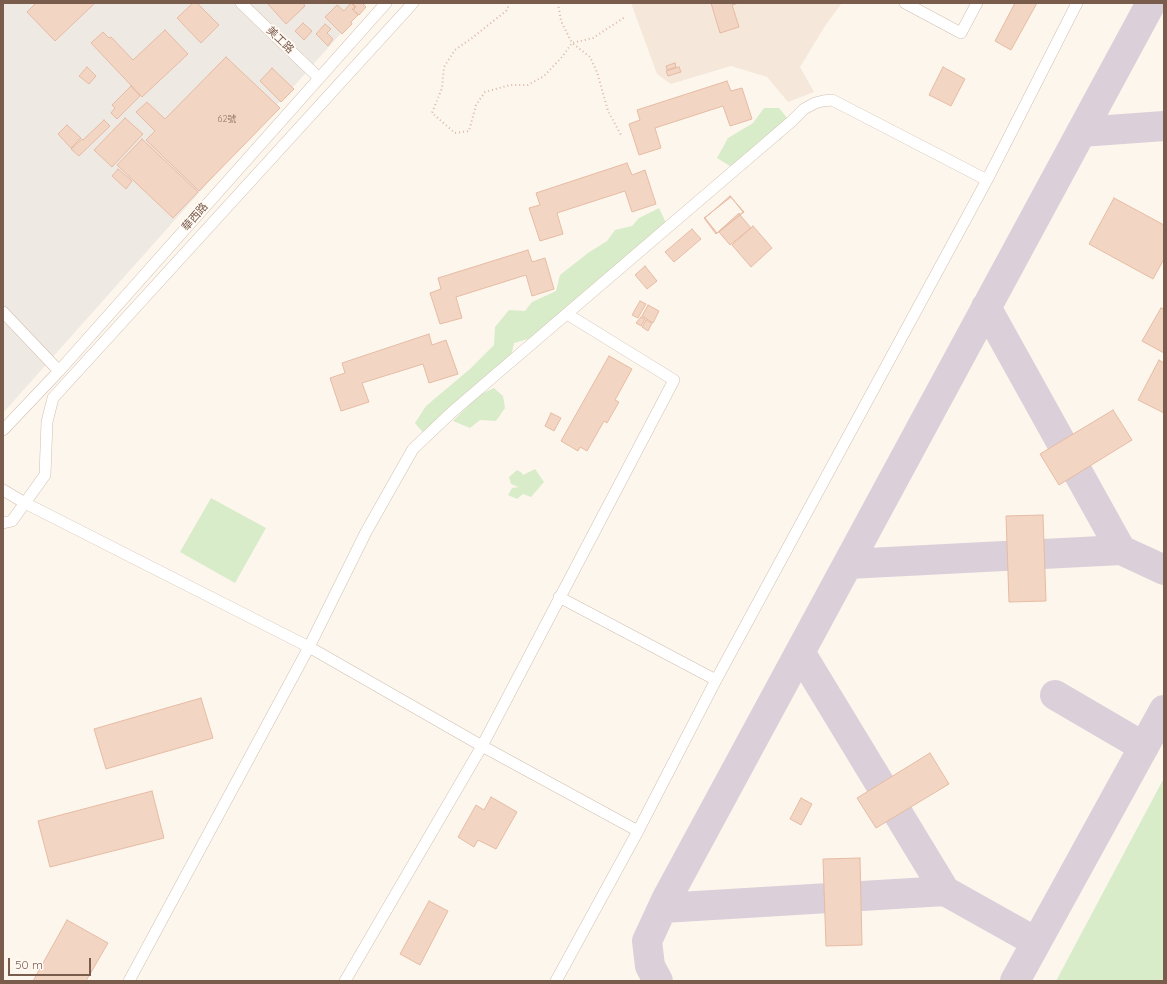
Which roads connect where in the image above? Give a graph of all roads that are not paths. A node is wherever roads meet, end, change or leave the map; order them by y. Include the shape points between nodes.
1 (241, 3) edge
2 (386, 3) edge
3 (413, 3) edge
4 (904, 3) edge
5 (977, 3) edge
6 (1077, 3) edge
7 (319, 78) junction
8 (987, 180) junction
9 (3, 312) edge
10 (566, 314) junction
11 (59, 370) junction
12 (3, 430) edge
13 (3, 490) edge
14 (25, 503) junction
15 (3, 522) edge
16 (559, 597) junction
17 (308, 647) junction
18 (716, 680) junction
19 (482, 746) junction
20 (638, 832) junction
21 (129, 981) edge
22 (345, 981) edge
23 (556, 981) edge

1 - 7 street, 美工路
2 - 7 street, 華西路
3 - 14 street via 54,398 47,422 45,475
4 - 5 street via 960,33
6 - 8 street
7 - 11 street, 華西路
8 - 10 street via 832,100 815,103 804,108
8 - 18 street
9 - 11 street
10 - 16 street via 674,380
10 - 17 street via 413,449 366,532
11 - 12 street, 華西路
13 - 14 street
14 - 15 street via 12,521
14 - 17 street
16 - 18 street
16 - 19 street
17 - 19 street
17 - 21 street
18 - 20 street
19 - 20 street
19 - 22 street
20 - 23 street

